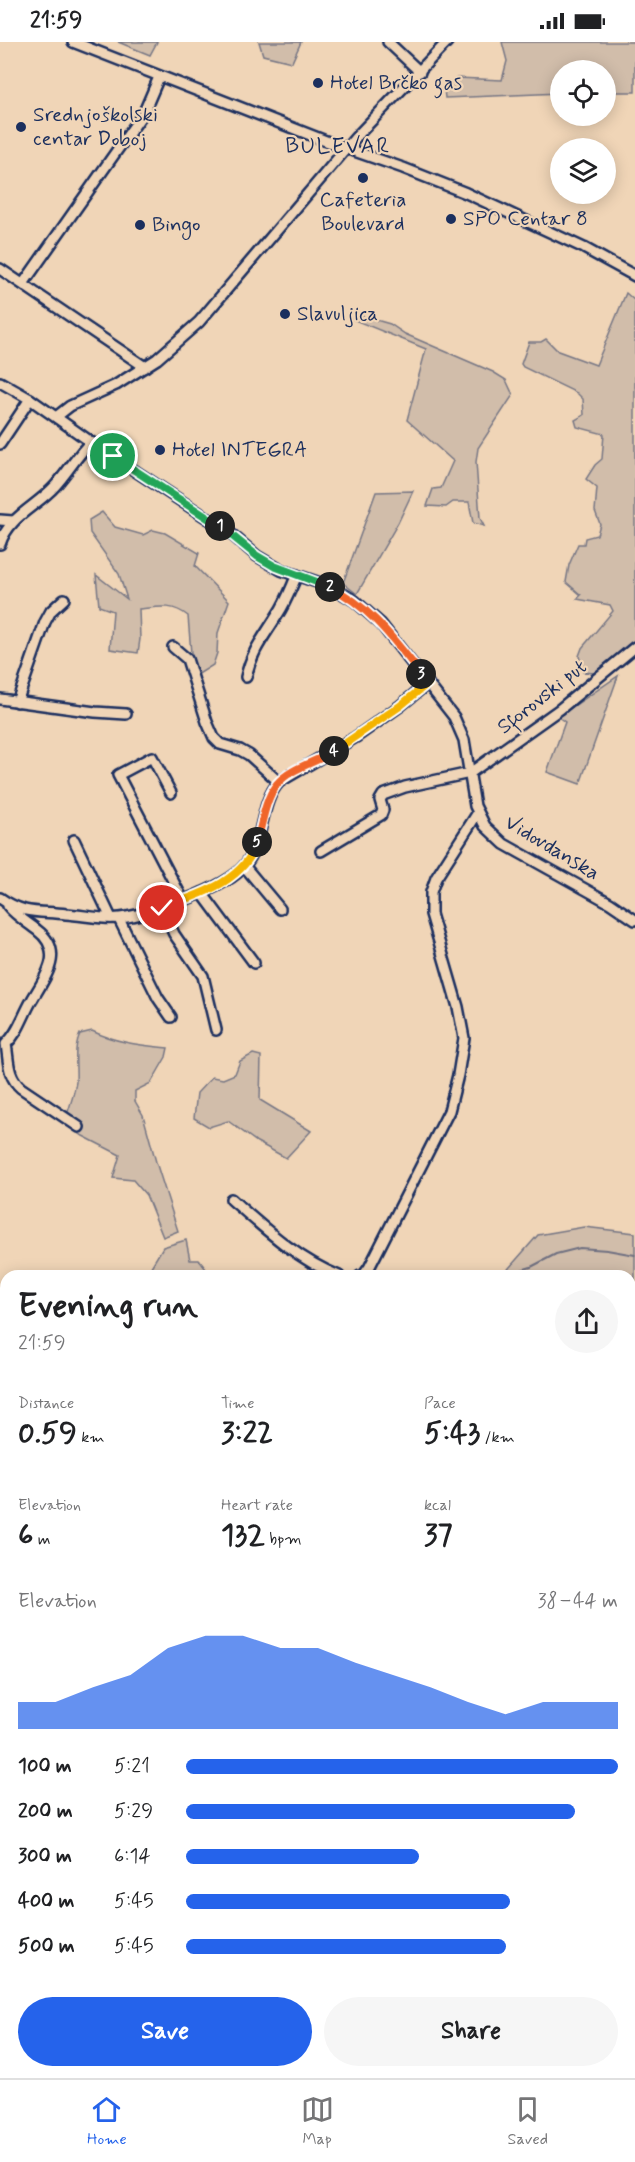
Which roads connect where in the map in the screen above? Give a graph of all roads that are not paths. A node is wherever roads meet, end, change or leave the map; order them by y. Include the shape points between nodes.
1 (73, 42) edge
2 (388, 42) edge
3 (447, 42) edge
4 (420, 72) junction
5 (159, 77) junction
6 (346, 149) junction
7 (0, 269) edge
8 (635, 276) edge
9 (23, 284) junction
10 (145, 367) junction
11 (0, 382) edge
12 (30, 399) junction
13 (56, 417) junction
14 (91, 442) junction
15 (0, 444) edge
16 (0, 520) edge
17 (13, 521) junction
18 (0, 544) edge
19 (297, 575) junction
20 (64, 599) dead end
21 (635, 646) edge
22 (173, 647) dead end
23 (246, 677) dead end
24 (428, 683) junction
25 (0, 699) edge
26 (17, 702) junction
27 (126, 714) dead end
28 (470, 773) junction
29 (279, 782) junction
30 (171, 793) dead end
31 (477, 814) junction
32 (74, 840) dead end
33 (321, 851) dead end
34 (245, 867) junction
35 (202, 892) junction
36 (2, 900) edge
37 (183, 900) junction
38 (162, 908) junction
39 (280, 909) dead end
40 (115, 918) junction
41 (635, 920) edge
42 (254, 963) dead end
43 (171, 1017) dead end
44 (216, 1030) dead end
45 (3, 1046) edge
46 (79, 1127) dead end
47 (231, 1199) dead end
48 (324, 1270) edge
49 (368, 1270) edge

1 - 5 street
2 - 4 street
3 - 4 street
4 - 6 street
5 - 6 street
5 - 9 street via 144,112
6 - 8 street via 466,193
6 - 10 street via 199,322
7 - 9 street
9 - 10 street
10 - 13 street
11 - 12 street, Vidovdanska
12 - 13 street, Vidovdanska
12 - 15 street
13 - 14 street, Vidovdanska
14 - 17 street via 48,493
14 - 19 street, Vidovdanska via 230,533 257,556
16 - 17 street
17 - 18 street
19 - 23 street via 257,644
19 - 24 street, Vidovdanska via 340,592 368,611
20 - 26 street via 45,621
21 - 28 street, Sforovski put via 560,709
22 - 29 street via 187,659 214,738 249,754
24 - 28 street, Vidovdanska via 460,730
24 - 29 street via 356,737
25 - 26 street
26 - 27 street
28 - 31 street, Vidovdanska
28 - 33 street via 383,795 381,815
29 - 34 street
30 - 37 street via 152,757 118,775
31 - 41 street, Vidovdanska via 504,844
31 - 49 street via 431,892 432,914 464,1038 449,1110
32 - 40 street
34 - 35 street
34 - 39 street
35 - 37 street
35 - 42 street
36 - 40 street via 23,910
36 - 45 street via 40,932 52,956 45,980 14,1036
37 - 38 street
38 - 40 street
38 - 44 street via 174,934 203,976
40 - 43 street
45 - 46 street via 13,1082
47 - 48 street via 275,1237

